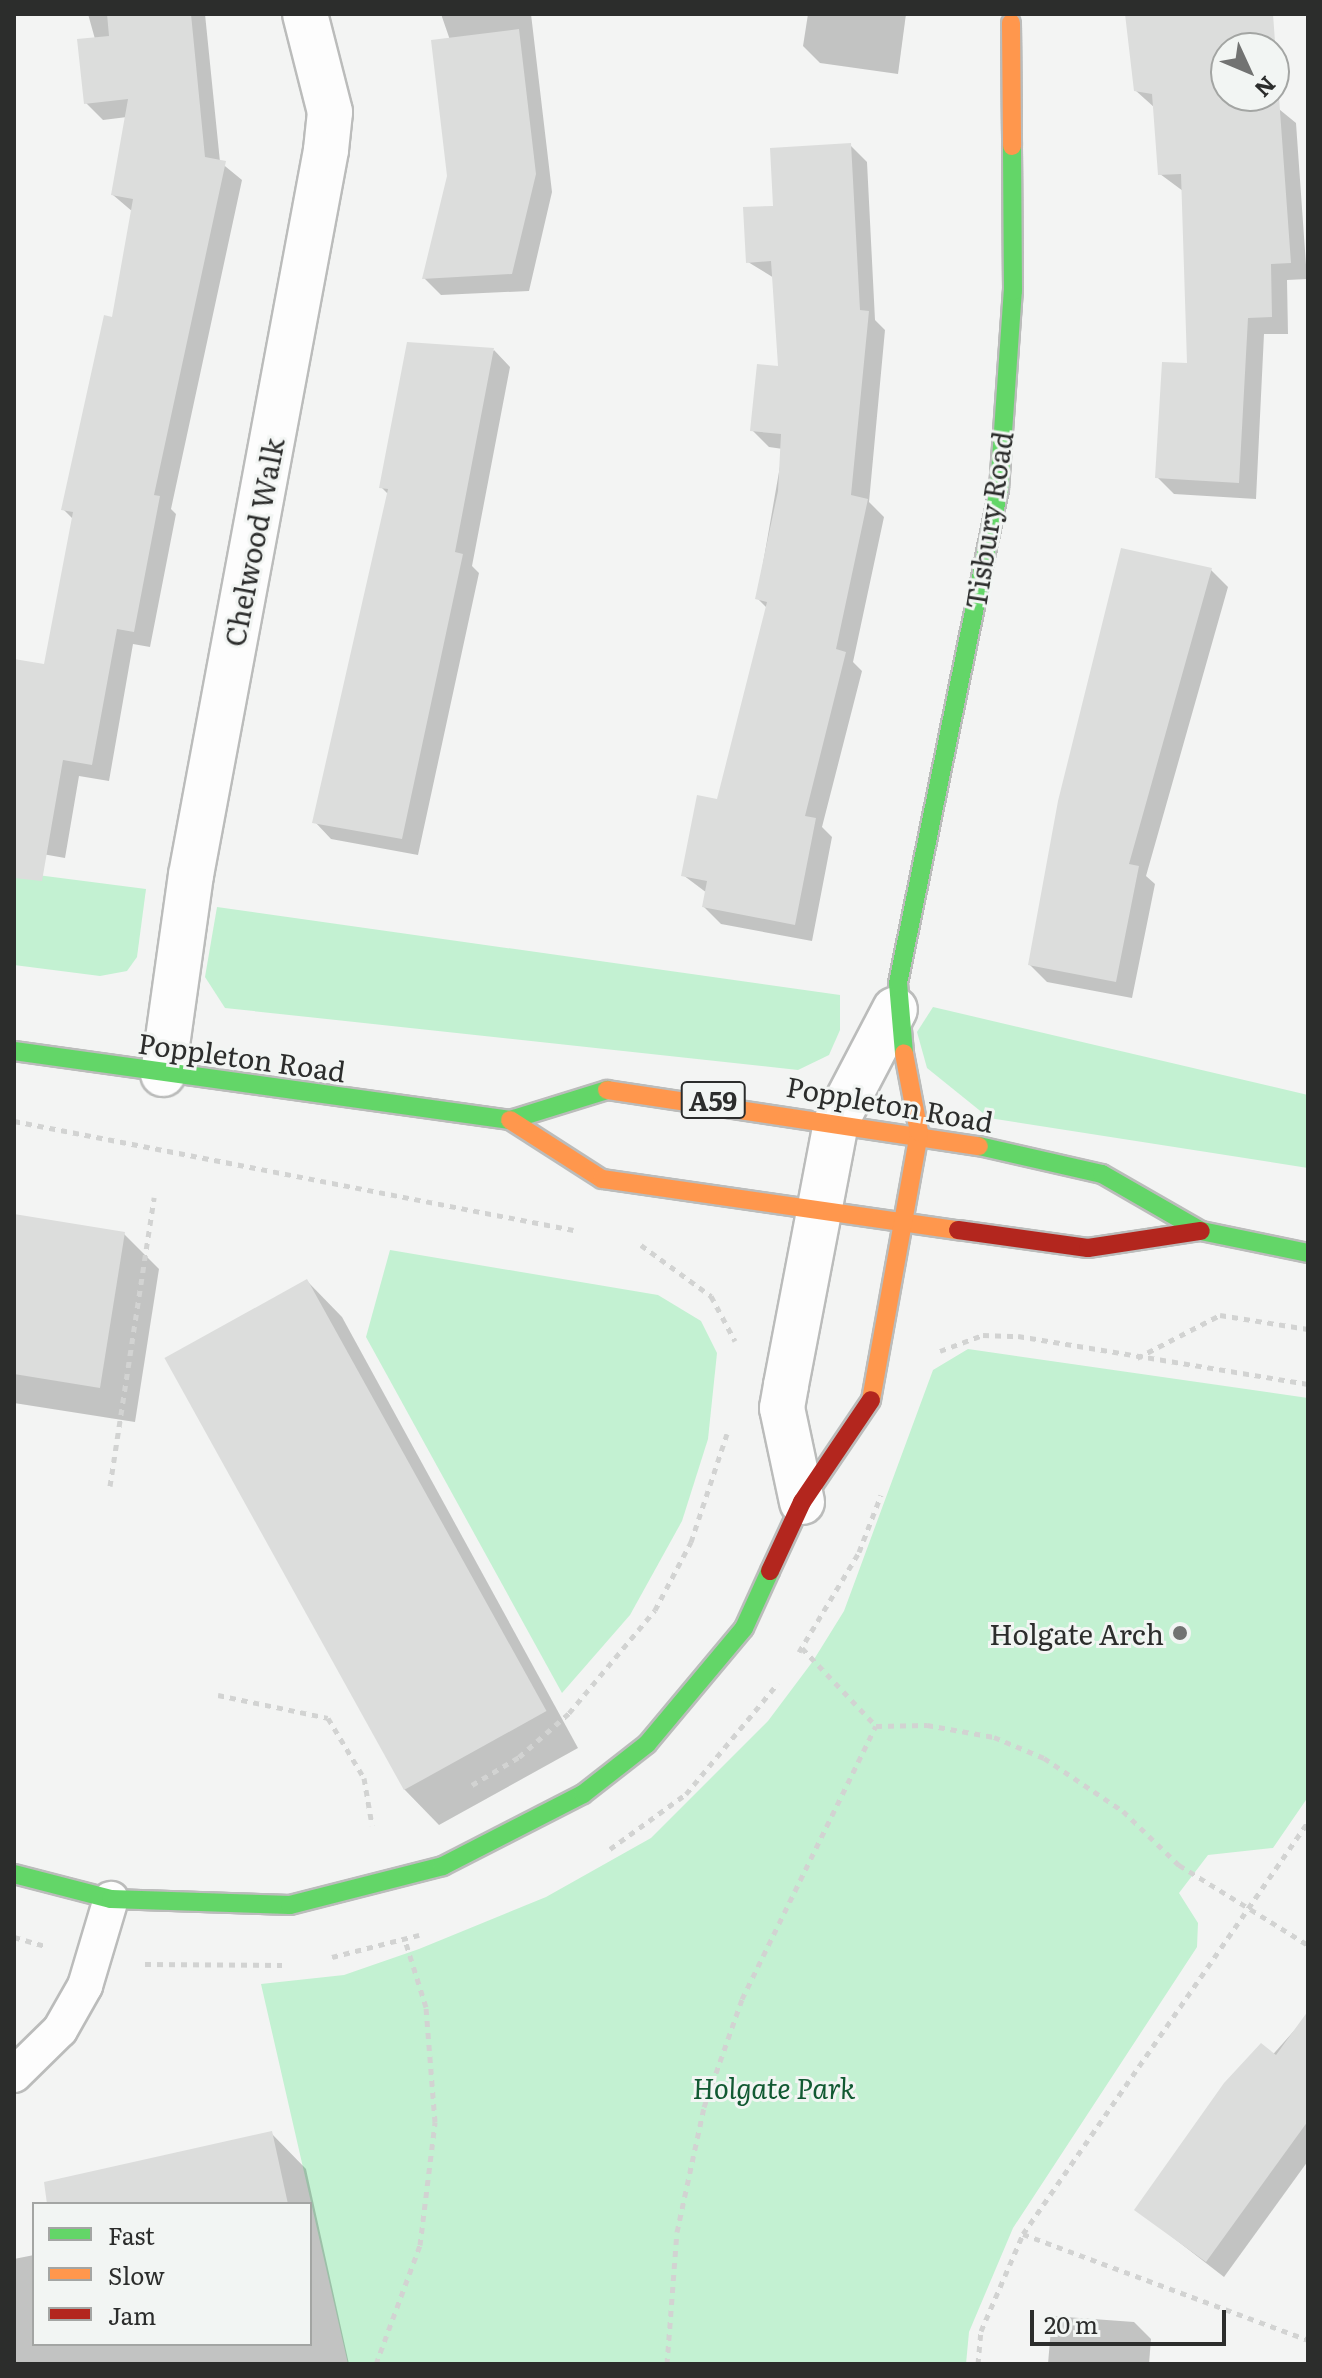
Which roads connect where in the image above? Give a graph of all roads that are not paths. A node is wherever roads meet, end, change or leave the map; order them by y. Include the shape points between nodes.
1 (305, 14) edge
2 (1011, 23) dead end
3 (895, 1009) junction
4 (14, 1051) edge
5 (163, 1074) junction
6 (510, 1120) junction
7 (836, 1122) junction
8 (919, 1132) junction
9 (820, 1212) junction
10 (908, 1223) junction
11 (1201, 1231) junction
12 (1308, 1253) edge
13 (802, 1502) junction
14 (14, 1874) edge
15 (111, 1899) junction
16 (14, 2075) edge

1 - 5 street, Chelwood Walk via 330,112 326,150 191,875
2 - 3 street, Tisbury Road via 1013,291 999,489
3 - 7 street, Tisbury Road
3 - 8 street, Tisbury Road
4 - 5 street, Poppleton Road / A59
5 - 6 street, Poppleton Road / A59
6 - 7 street, Poppleton Road / A59 via 608,1090
6 - 9 street, Poppleton Road / A59 via 602,1179
7 - 8 street, Poppleton Road / A59
7 - 9 street, Tisbury Road
8 - 10 street, Tisbury Road
8 - 11 street, Poppleton Road / A59 via 1102,1174
9 - 10 street, Poppleton Road / A59
9 - 13 street, Tisbury Road via 782,1408
10 - 11 street, Poppleton Road / A59 via 1088,1248
10 - 13 street, Tisbury Road via 869,1409
11 - 12 street, Poppleton Road / A59
13 - 15 street, Tisbury Road via 744,1628 647,1744 583,1794 443,1866 318,1899 290,1905
14 - 15 street, Tisbury Road
15 - 16 lane via 66,2019

